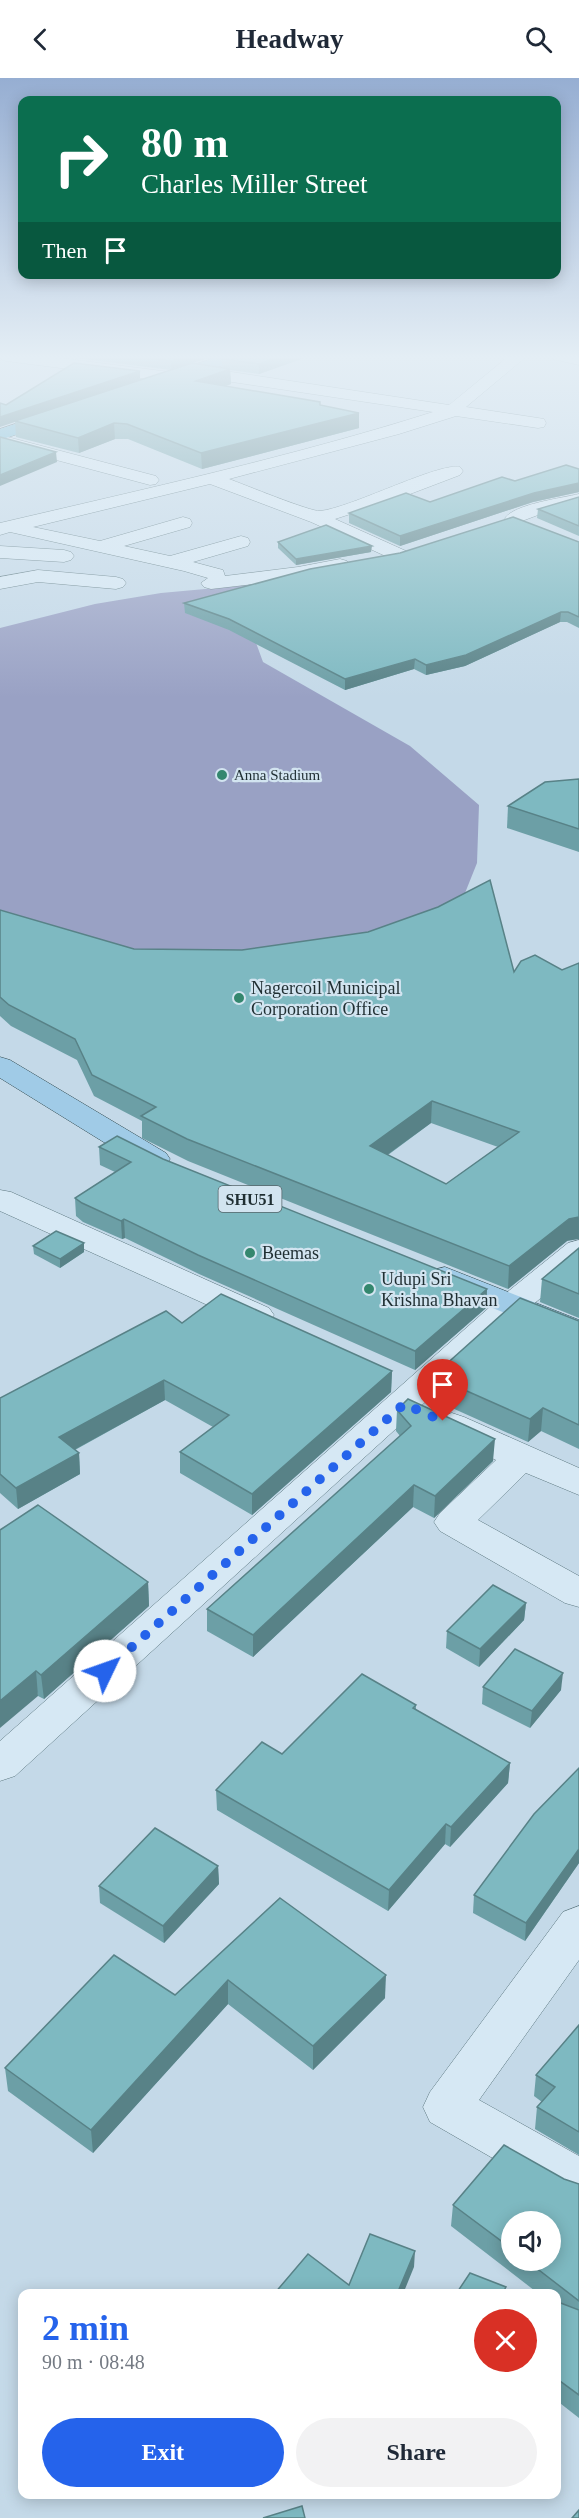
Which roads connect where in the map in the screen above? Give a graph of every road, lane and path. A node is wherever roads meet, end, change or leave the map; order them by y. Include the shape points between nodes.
1 (112, 470) edge
2 (242, 470) edge
3 (453, 471) dead end
4 (211, 478) junction
5 (150, 480) dead end
6 (579, 499) edge
7 (318, 518) junction
8 (514, 518) junction
9 (183, 523) dead end
10 (493, 525) edge
11 (536, 527) edge
12 (5, 528) edge
13 (241, 542) dead end
14 (95, 545) junction
15 (420, 548) edge
16 (0, 552) edge
17 (399, 555) junction
18 (172, 561) junction
19 (0, 583) edge
20 (116, 584) dead end
21 (0, 1066) edge
22 (176, 1169) edge
23 (0, 1198) edge
24 (579, 1250) edge
25 (415, 1265) edge
26 (512, 1305) junction
27 (280, 1326) edge
28 (579, 1332) edge
29 (404, 1389) junction
30 (521, 1457) junction
31 (579, 1483) edge
32 (579, 1593) edge
33 (0, 1765) edge
34 (579, 1924) edge
35 (579, 2182) edge

1 - 5 street
2 - 4 street
3 - 7 street
4 - 7 street
4 - 12 street
6 - 8 street
7 - 17 street
8 - 10 street
8 - 11 street
9 - 14 street
12 - 14 street
13 - 18 street
14 - 16 street via 62,556
14 - 18 street
15 - 17 street
17 - 18 street via 298,573 213,579
19 - 20 street via 38,576
21 - 22 main road via 134,1148
23 - 27 street
24 - 26 street
25 - 26 main road
26 - 28 main road
26 - 29 street
29 - 30 street
29 - 33 street
30 - 31 street
30 - 32 street via 453,1522
34 - 35 street via 447,2108

